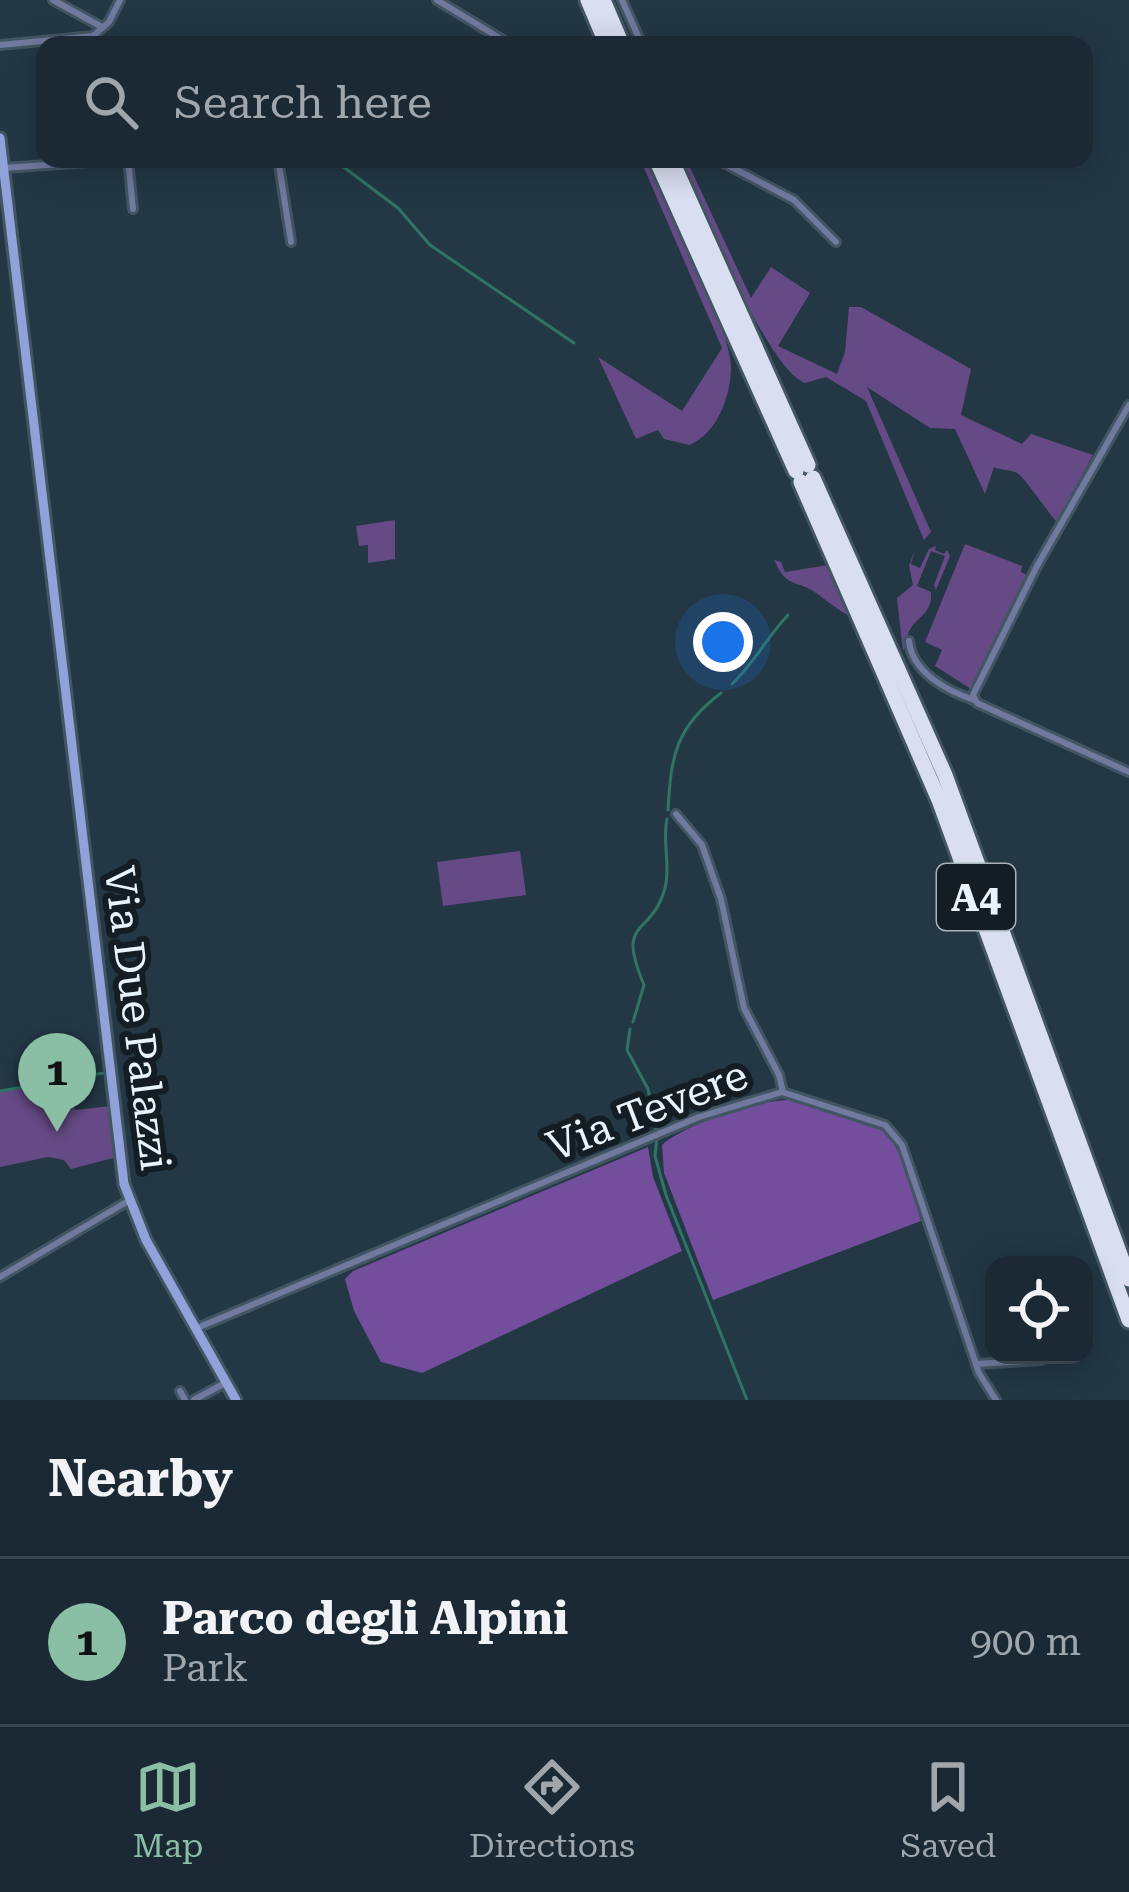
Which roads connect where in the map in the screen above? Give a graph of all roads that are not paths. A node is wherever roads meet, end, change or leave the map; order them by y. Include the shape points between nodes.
1 (53, 0) edge
2 (120, 0) edge
3 (436, 0) edge
4 (588, 0) edge
5 (603, 0) edge
6 (622, 0) edge
7 (104, 28) junction
8 (93, 36) edge
9 (496, 36) edge
10 (603, 36) edge
11 (618, 36) edge
12 (638, 36) edge
13 (36, 42) edge
14 (0, 45) edge
15 (0, 138) edge
16 (36, 166) edge
17 (4, 168) junction
18 (131, 168) edge
19 (279, 168) edge
20 (660, 168) edge
21 (675, 168) edge
22 (733, 168) edge
23 (133, 209) dead end
24 (291, 242) dead end
25 (836, 242) dead end
26 (1129, 404) edge
27 (804, 474) junction
28 (909, 641) dead end
29 (974, 700) junction
30 (1129, 772) edge
31 (676, 814) dead end
32 (783, 1092) junction
33 (128, 1201) junction
34 (0, 1277) edge
35 (1129, 1279) edge
36 (1129, 1319) edge
37 (197, 1328) junction
38 (985, 1363) edge
39 (976, 1364) junction
40 (226, 1382) junction
41 (187, 1397) edge
42 (236, 1400) edge
43 (996, 1400) edge

1 - 7 street
2 - 7 street
3 - 9 street
4 - 10 highway
5 - 11 highway
6 - 12 street
7 - 8 street
13 - 14 street
15 - 17 street, Via Due Palazzi
16 - 17 street
17 - 33 street, Via Due Palazzi
18 - 23 street
19 - 24 street
20 - 27 highway, A4
21 - 27 highway, A4
22 - 25 street via 794,200
26 - 29 street
27 - 35 highway, A4 via 945,775
27 - 36 highway, A4 via 939,800
28 - 29 street via 922,672
29 - 30 street
31 - 32 street via 702,845 744,1008
32 - 37 street, Via Tevere via 698,1117
32 - 39 street, Via Tevere via 891,1130 915,1174
33 - 34 street
33 - 37 street, Via Due Palazzi
37 - 40 street, Via Due Palazzi
38 - 39 street
39 - 43 street, Via Tevere
40 - 41 street
40 - 42 street, Via Due Palazzi

